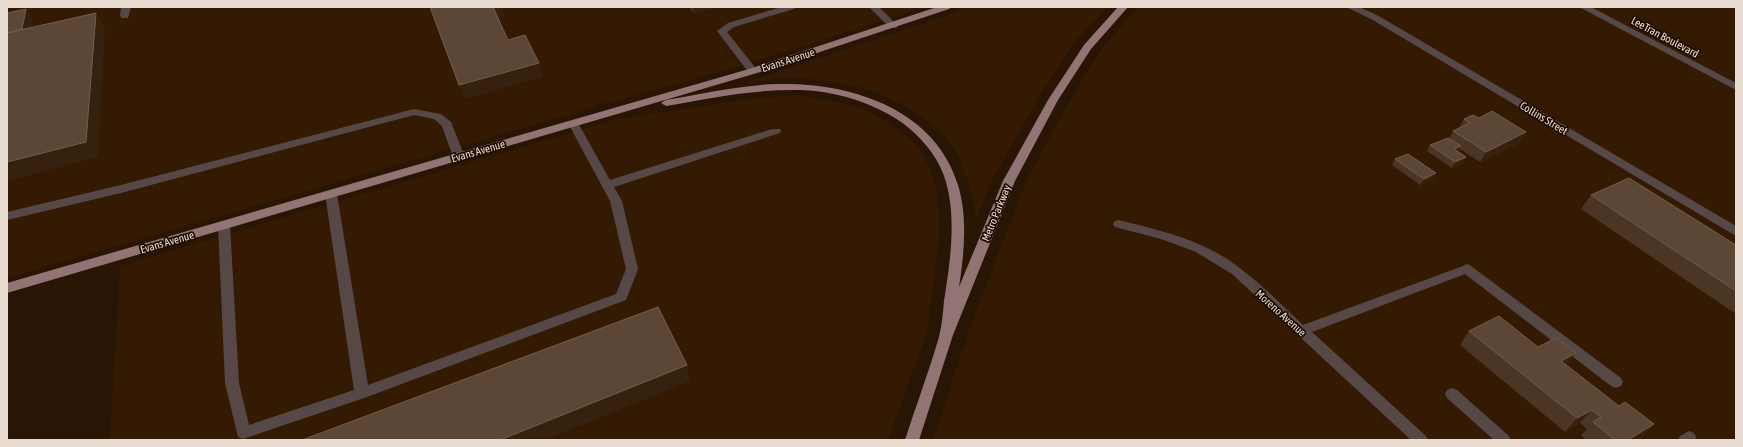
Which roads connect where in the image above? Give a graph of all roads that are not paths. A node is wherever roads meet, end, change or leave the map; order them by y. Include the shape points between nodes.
1 (790, 7) edge
2 (874, 7) edge
3 (946, 7) edge
4 (1123, 7) edge
5 (1351, 7) edge
6 (1584, 7) edge
7 (893, 26) junction
8 (753, 71) junction
9 (1736, 87) edge
10 (614, 111) junction
11 (573, 123) junction
12 (776, 131) dead end
13 (459, 157) junction
14 (606, 185) junction
15 (331, 194) junction
16 (7, 216) edge
17 (1119, 224) dead end
18 (224, 225) junction
19 (1736, 232) edge
20 (7, 288) edge
21 (1301, 331) junction
22 (946, 335) junction
23 (1616, 382) dead end
24 (362, 393) junction
25 (1452, 394) dead end
26 (912, 440) edge
27 (1421, 440) edge
28 (1504, 440) edge

1 - 8 street via 730,25 722,31
2 - 7 street
3 - 7 main road, Evans Avenue
4 - 22 main road, Metro Parkway via 1086,48 1053,100 1008,182
5 - 19 street, Collins Street via 1381,21
6 - 9 street, LeeTran Boulevard
7 - 8 main road, Evans Avenue
8 - 10 main road, Evans Avenue
10 - 11 main road, Evans Avenue
10 - 22 main road via 749,90 799,87 850,95 874,102 897,114 916,127 932,143 945,163 952,185 958,241
11 - 13 main road, Evans Avenue
11 - 14 street
12 - 14 street
13 - 15 main road, Evans Avenue
13 - 16 street via 447,124 437,116 414,112 121,189
14 - 24 street via 616,201 632,269 621,297
15 - 18 main road, Evans Avenue
15 - 24 street
17 - 21 street, Moreno Avenue via 1200,248 1236,272
18 - 20 main road, Evans Avenue
18 - 24 street via 232,383 243,433
21 - 23 street via 1467,268
21 - 27 street, Moreno Avenue
22 - 26 main road, Metro Parkway
25 - 28 street

